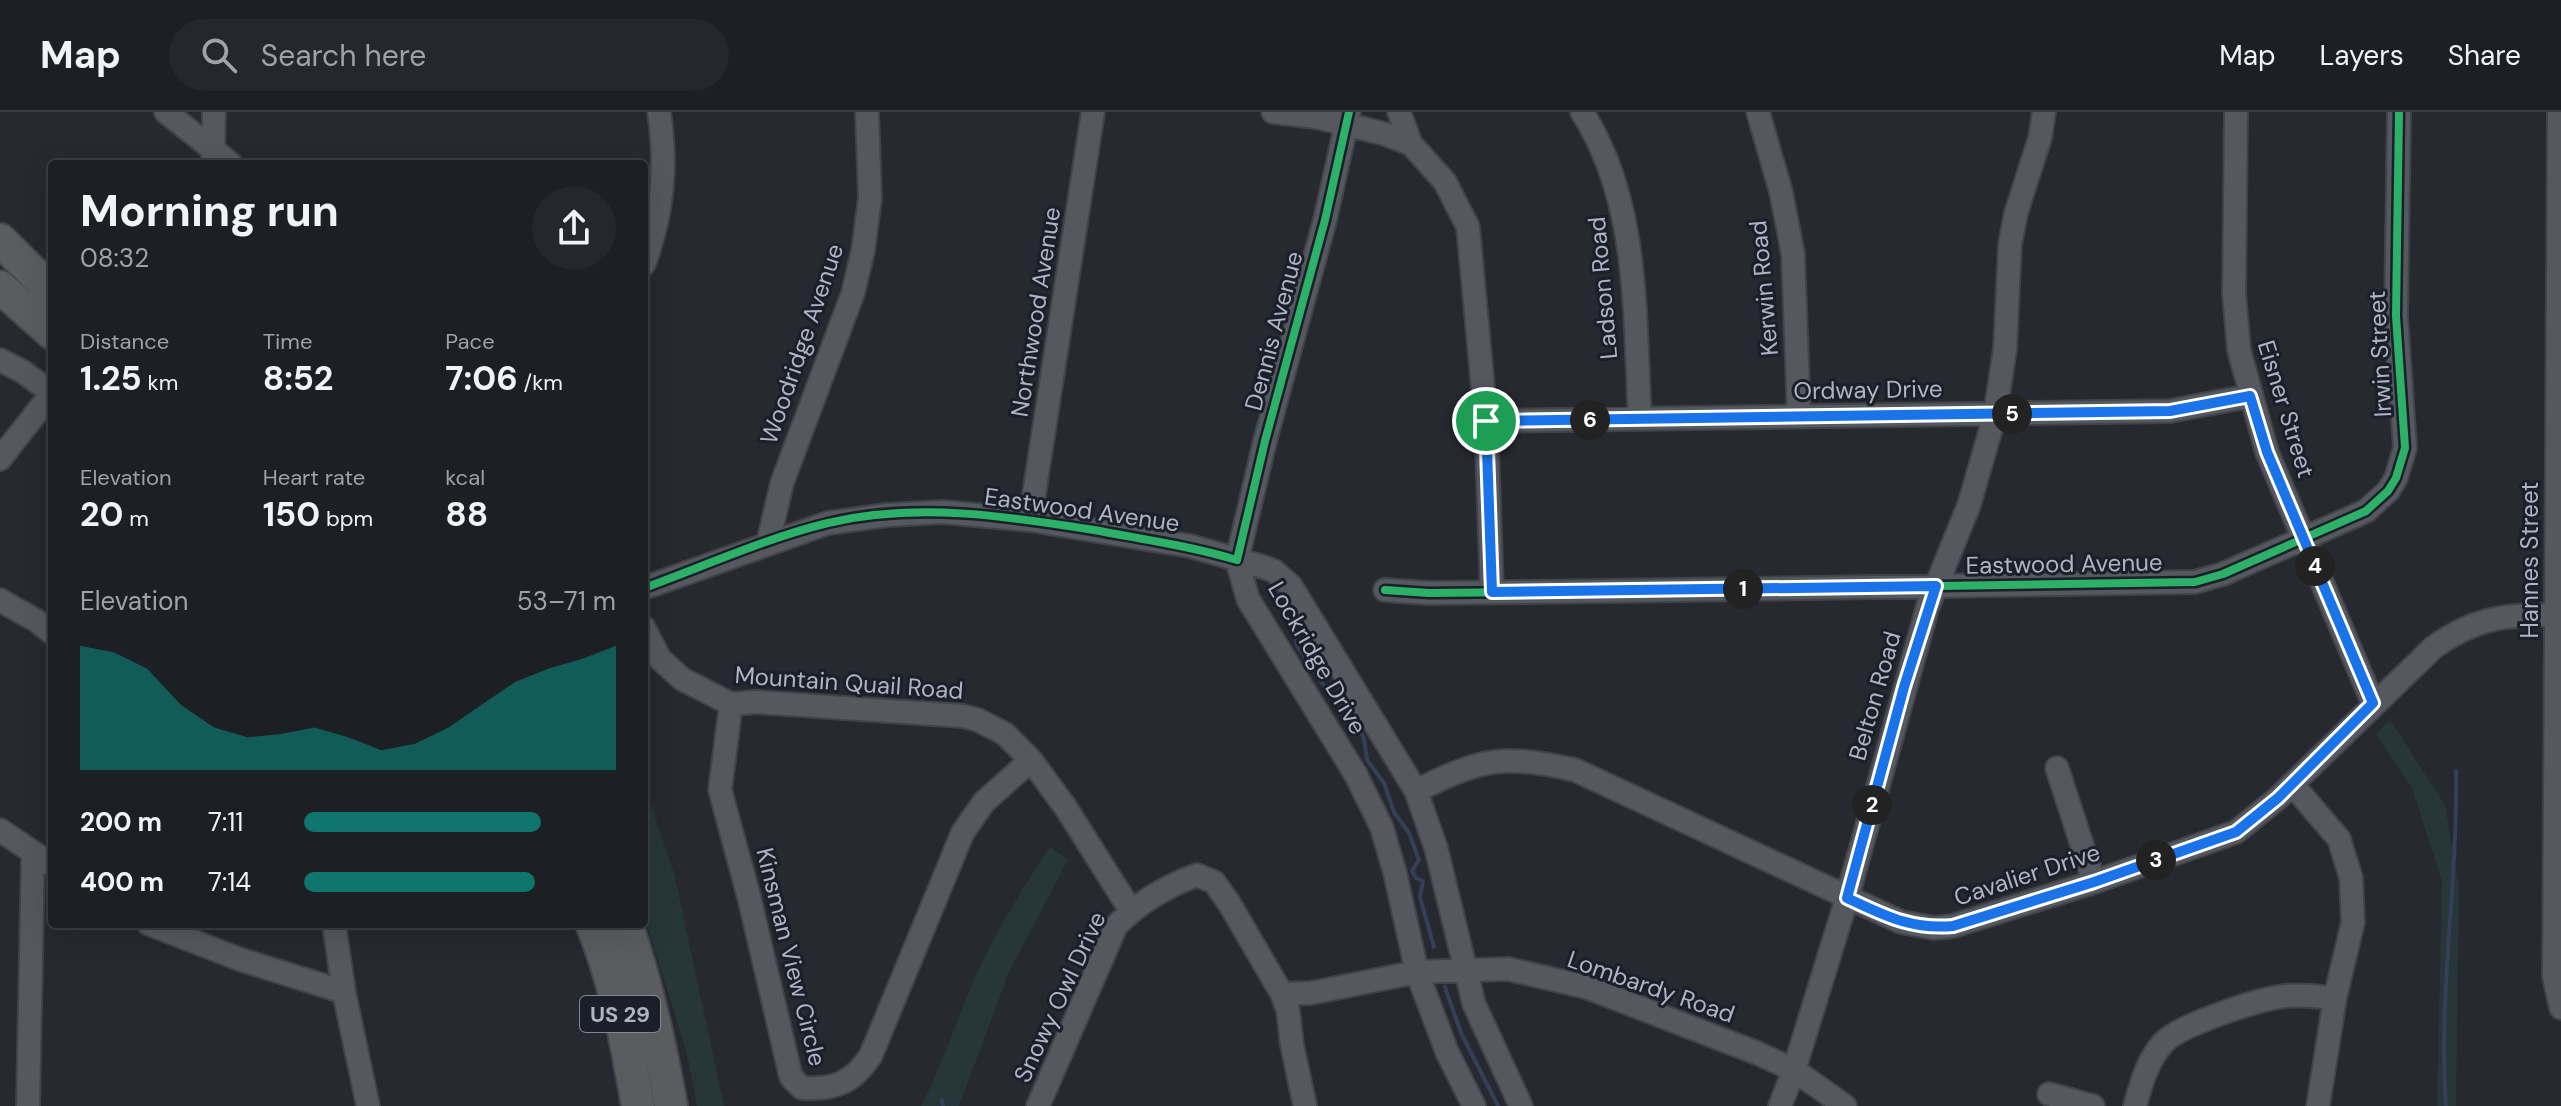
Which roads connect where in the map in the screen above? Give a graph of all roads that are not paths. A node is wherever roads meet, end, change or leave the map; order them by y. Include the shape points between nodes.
1 (166, 112) edge
2 (214, 112) edge
3 (659, 112) edge
4 (867, 112) edge
5 (1093, 112) edge
6 (1273, 112) edge
7 (1399, 112) edge
8 (1582, 112) edge
9 (1758, 112) edge
10 (2044, 112) edge
11 (2236, 112) edge
12 (2399, 112) edge
13 (2559, 112) edge
14 (1348, 116) edge
15 (1411, 144) junction
16 (219, 160) edge
17 (0, 240) edge
18 (648, 253) edge
19 (0, 287) edge
20 (48, 287) edge
21 (48, 329) edge
22 (0, 360) edge
23 (48, 390) edge
24 (2250, 396) junction
25 (48, 398) edge
26 (1995, 415) junction
27 (1799, 416) junction
28 (1640, 419) junction
29 (1486, 421) junction
30 (0, 459) edge
31 (1030, 520) junction
32 (2303, 540) junction
33 (768, 543) junction
34 (1237, 560) junction
35 (1936, 586) junction
36 (648, 587) edge
37 (1385, 590) dead end
38 (1492, 592) junction
39 (0, 600) edge
40 (2558, 615) edge
41 (48, 630) edge
42 (648, 636) edge
43 (2373, 703) junction
44 (731, 704) junction
45 (1031, 760) junction
46 (2057, 768) dead end
47 (2292, 784) junction
48 (1416, 791) junction
49 (0, 830) edge
50 (33, 853) junction
51 (48, 862) edge
52 (2094, 882) junction
53 (1847, 898) junction
54 (1131, 911) junction
55 (159, 928) edge
56 (335, 928) edge
57 (594, 928) edge
58 (627, 928) edge
59 (1465, 970) junction
60 (1417, 972) junction
61 (344, 992) junction
62 (1282, 994) junction
63 (2335, 998) junction
64 (2561, 1008) edge
65 (1794, 1070) junction
66 (2049, 1094) dead end
67 (28, 1106) edge
68 (368, 1106) edge
69 (638, 1106) edge
70 (671, 1106) edge
71 (1038, 1106) edge
72 (1305, 1106) edge
73 (1474, 1106) edge
74 (1521, 1106) edge
75 (1780, 1106) edge
76 (1845, 1106) edge
77 (2093, 1106) edge
78 (2135, 1106) edge
79 (2318, 1106) edge

1 - 16 street
2 - 16 street
3 - 18 street via 663,191
4 - 33 street, Woodridge Avenue via 870,198 863,251 853,293 782,483
5 - 31 street, Northwood Avenue
6 - 14 street
7 - 15 street
8 - 28 street, Ladson Road via 1620,198 1629,249
9 - 27 street, Kerwin Road via 1793,254
10 - 26 street, Belton Road via 2010,244 2005,349
11 - 24 street, Eisner Street via 2234,293
12 - 32 street, Irwin Street via 2396,316 2405,448 2388,491 2366,511
13 - 40 street, Hannes Street
14 - 15 street
14 - 34 street, Dennis Avenue
15 - 29 street via 1445,182 1468,227
17 - 20 highway
19 - 21 highway
22 - 23 street
24 - 26 street, Ordway Drive via 2170,411
24 - 32 street, Eisner Street
25 - 30 street
26 - 27 street, Ordway Drive
26 - 35 street, Belton Road via 1969,505
27 - 28 street, Ordway Drive
28 - 29 street, Ordway Drive
29 - 38 street
31 - 33 street, Eastwood Avenue via 943,512 887,515 828,523
31 - 34 street, Eastwood Avenue via 1190,546
32 - 35 street, Eastwood Avenue via 2195,582
32 - 43 street, Eisner Street
33 - 36 street, Eastwood Avenue
34 - 48 street, Lockridge Drive via 1274,571 1291,586
34 - 60 street, Lockridge Drive via 1248,599 1356,775 1382,828
35 - 38 street, Eastwood Avenue
35 - 53 street, Belton Road
37 - 38 street, Eastwood Avenue
39 - 41 street
40 - 43 street, Cavalier Drive via 2502,616 2455,631
40 - 64 street, Hannes Street via 2554,976
42 - 44 street, Mountain Quail Road via 660,659 682,679
43 - 47 street, Cavalier Drive
44 - 45 street, Mountain Quail Road via 963,716 1005,734
44 - 45 street, Kinsman View Circle via 720,790 791,1077 802,1088 847,1082 862,1069 963,832 984,802
45 - 54 street, Mountain Quail Road
46 - 52 street
47 - 52 street, Cavalier Drive via 2236,832
47 - 63 street via 2339,839 2351,878 2353,922
48 - 53 street, Cavalier Drive via 1491,761 1528,759 1575,770
48 - 59 street, Lockridge Drive via 1436,848
49 - 50 street
50 - 51 street
50 - 67 street
52 - 53 street, Cavalier Drive via 1934,928 1901,922
53 - 65 street, Belton Road
54 - 62 street via 1197,875 1214,882
54 - 71 street, Snowy Owl Drive via 1116,926
55 - 61 street
56 - 61 street
57 - 69 highway, US 29 via 625,1030
58 - 70 highway, US 29 via 643,971
59 - 60 street, Lombardy Road
59 - 65 street, Lombardy Road via 1508,969 1586,987
59 - 74 street, Lockridge Drive via 1474,1004
60 - 62 street, Lombardy Road
60 - 73 street, Lockridge Drive
61 - 68 street
62 - 72 street
63 - 78 street via 2273,997 2175,1034 2162,1044 2144,1075
63 - 79 street
65 - 75 street, Belton Road
65 - 76 street, Lombardy Road
66 - 77 street

